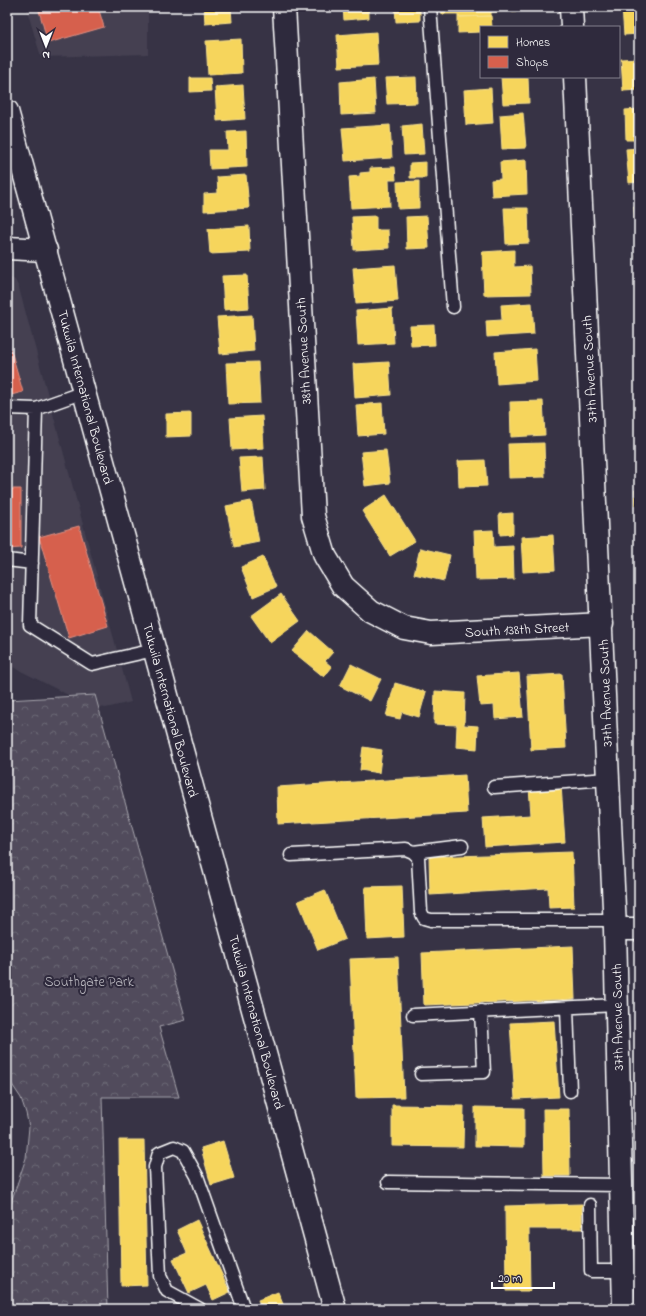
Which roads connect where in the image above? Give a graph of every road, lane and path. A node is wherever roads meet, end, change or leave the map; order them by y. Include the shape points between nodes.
1 (284, 7) edge
2 (430, 7) edge
3 (571, 7) edge
4 (572, 26) edge
5 (575, 78) edge
6 (7, 111) edge
7 (7, 248) edge
8 (46, 250) junction
9 (453, 307) dead end
10 (84, 392) junction
11 (7, 408) edge
12 (36, 409) junction
13 (7, 560) edge
14 (32, 563) junction
15 (602, 624) junction
16 (431, 633) joint
17 (154, 650) junction
18 (608, 779) junction
19 (494, 787) dead end
20 (462, 846) dead end
21 (413, 852) junction
22 (291, 855) dead end
23 (615, 925) junction
24 (639, 929) edge
25 (617, 1005) junction
26 (567, 1008) junction
27 (481, 1011) junction
28 (413, 1015) dead end
29 (421, 1074) dead end
30 (570, 1091) dead end
31 (388, 1182) dead end
32 (621, 1184) junction
33 (590, 1205) dead end
34 (623, 1271) junction
35 (200, 1309) edge
36 (244, 1309) edge
37 (335, 1309) edge
38 (624, 1309) edge

1 - 16 street, 38th Avenue South via 312,516 325,556 343,586 371,611 404,628
2 - 9 lane
3 - 4 street
5 - 15 street, 37th Avenue South
6 - 8 street, Tukwila International Boulevard
7 - 8 street
8 - 10 street, Tukwila International Boulevard
10 - 12 lane
10 - 17 street, Tukwila International Boulevard
11 - 12 lane
12 - 14 lane
13 - 14 lane
14 - 17 lane via 30,625 92,664
15 - 16 street, South 138th Street
15 - 18 street, 37th Avenue South
17 - 37 street, Tukwila International Boulevard
18 - 19 lane
18 - 23 street, 37th Avenue South
20 - 21 lane
21 - 22 lane via 406,849
21 - 23 lane via 418,857 421,912 424,918
23 - 24 street
23 - 25 street, 37th Avenue South
25 - 26 lane
25 - 32 street, 37th Avenue South
26 - 27 lane
26 - 30 lane
27 - 28 lane
27 - 29 lane via 484,1072
31 - 32 lane
32 - 34 street, 37th Avenue South
33 - 34 lane via 591,1271
34 - 38 street, 37th Avenue South
35 - 36 lane via 167,1290 160,1276 154,1167 159,1153 174,1147 183,1151 197,1176

